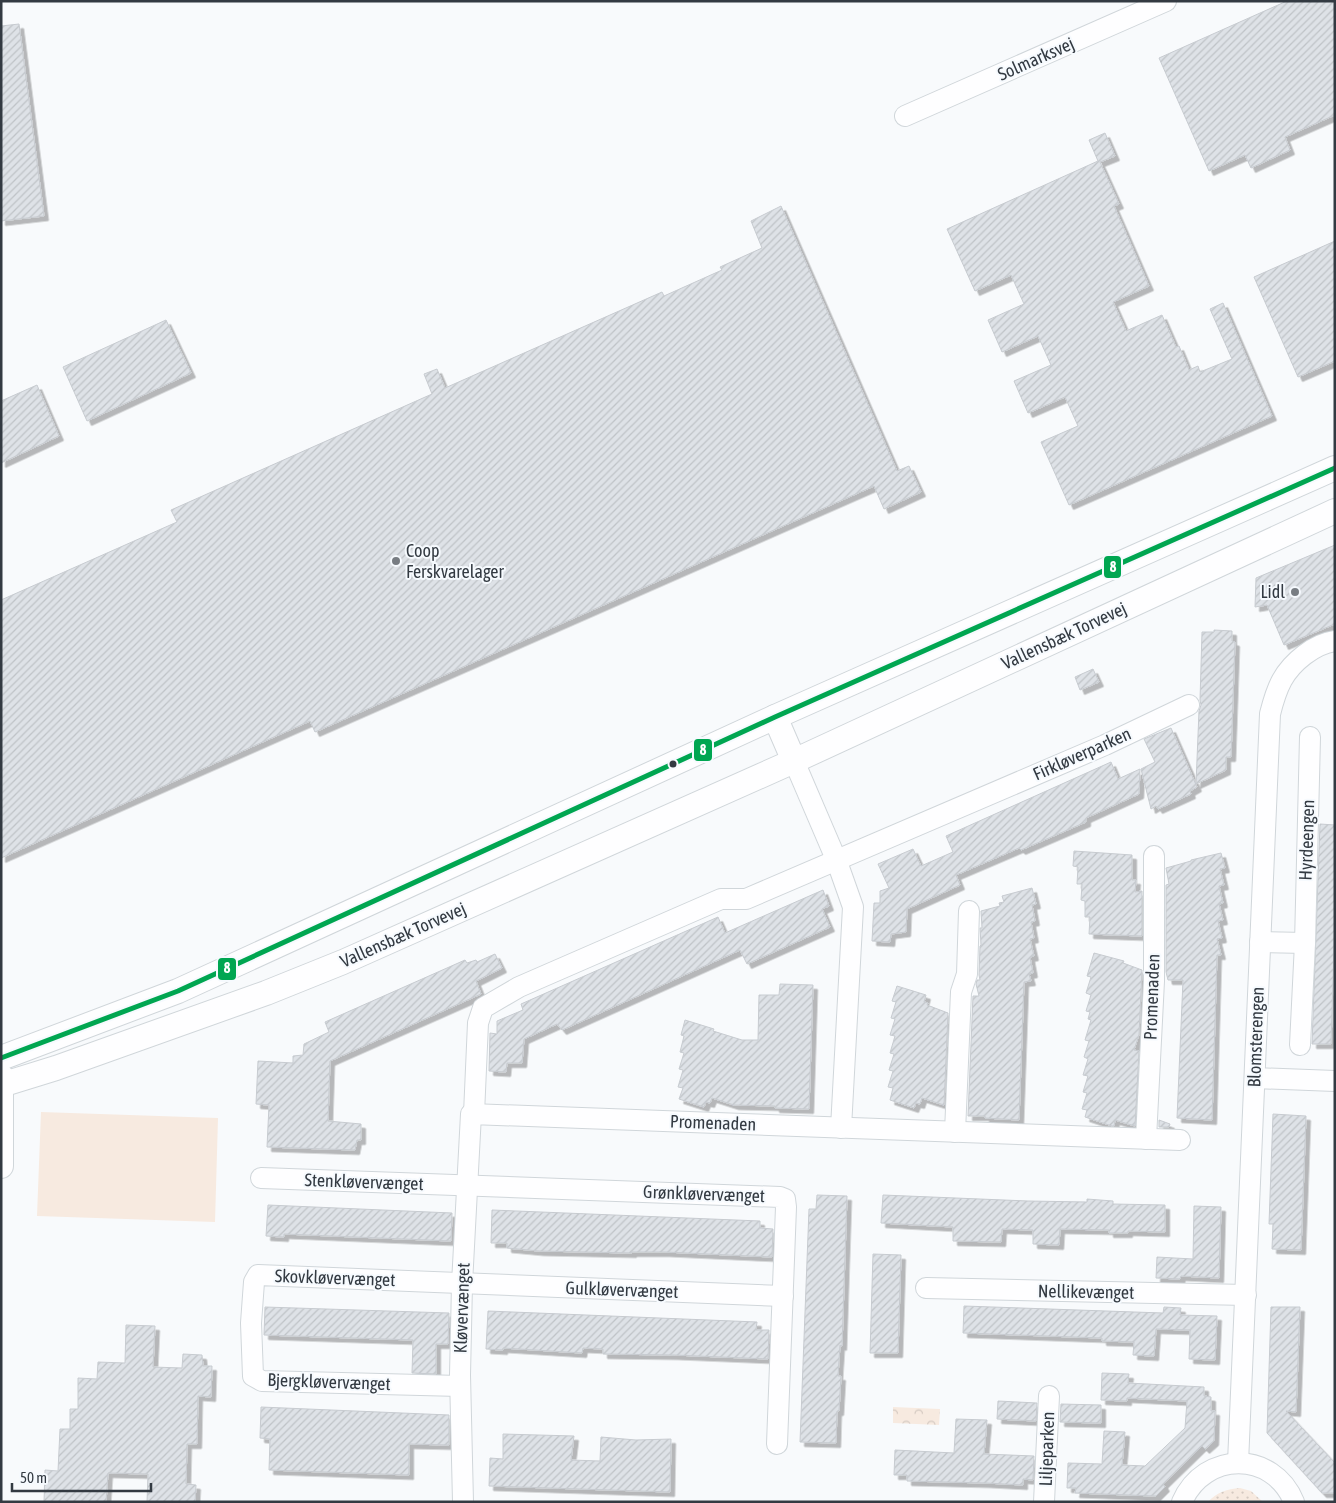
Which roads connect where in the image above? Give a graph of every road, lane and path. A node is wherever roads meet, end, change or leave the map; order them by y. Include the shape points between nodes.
1 (1166, 1) edge
2 (905, 116) dead end
3 (1335, 468) edge
4 (1335, 511) edge
5 (1335, 641) edge
6 (1189, 705) dead end
7 (775, 717) junction
8 (1310, 737) dead end
9 (794, 761) junction
10 (1154, 856) dead end
11 (836, 859) junction
12 (969, 910) dead end
13 (1260, 942) junction
14 (1305, 942) junction
15 (1300, 1045) dead end
16 (1, 1058) edge
17 (1255, 1078) junction
18 (1335, 1081) edge
19 (2, 1082) edge
20 (473, 1114) junction
21 (841, 1128) junction
22 (955, 1132) junction
23 (1146, 1139) junction
24 (1180, 1140) dead end
25 (1, 1166) edge
26 (261, 1178) dead end
27 (467, 1185) junction
28 (462, 1284) junction
29 (926, 1288) dead end
30 (1246, 1295) junction
31 (783, 1296) junction
32 (251, 1323) joint
33 (460, 1386) junction
34 (1049, 1396) dead end
35 (777, 1444) dead end
36 (1238, 1463) junction
37 (463, 1502) edge
38 (1044, 1502) edge
39 (1182, 1502) edge
40 (1294, 1502) edge

1 - 2 street, Solmarksvej
3 - 7 street
4 - 9 street, Vallensbæk Torvevej
5 - 13 street, Blomsterengen via 1326,642 1302,656 1283,678 1270,714
6 - 11 street, Firkløverparken via 1105,745
7 - 9 street
7 - 16 street via 178,991
8 - 14 street, Hyrdeengen
9 - 11 street
9 - 19 street, Vallensbæk Torvevej via 266,994 56,1068
10 - 23 street, Promenaden via 1154,952
11 - 20 street, Firkløverparken via 746,899 721,899 518,987 483,1008 478,1023
11 - 21 street via 853,907
12 - 22 street via 967,974 961,992
13 - 14 street
13 - 17 street, Blomsterengen
14 - 15 street, Hyrdeengen
17 - 18 street
17 - 30 street, Blomsterengen
19 - 25 street
20 - 21 street, Promenaden
20 - 27 street, Kløvervænget
21 - 22 street, Promenaden
22 - 23 street, Promenaden
23 - 24 street, Promenaden
26 - 27 street, Stenkløvervænget
27 - 28 street, Kløvervænget
27 - 31 street, Grønkløvervænget via 784,1199
28 - 31 street, Gulkløvervænget
28 - 32 street, Skovkløvervænget via 258,1275 254,1282
28 - 33 street, Kløvervænget
29 - 30 street, Nellikevænget
30 - 36 street, Blomsterengen
31 - 35 street, Grønkløvervænget
32 - 33 street, Bjergkløvervænget via 253,1376 262,1381
33 - 37 street, Kløvervænget
34 - 38 street, Liljeparken
36 - 39 street via 1205,1473 1194,1482
36 - 40 street via 1274,1474

